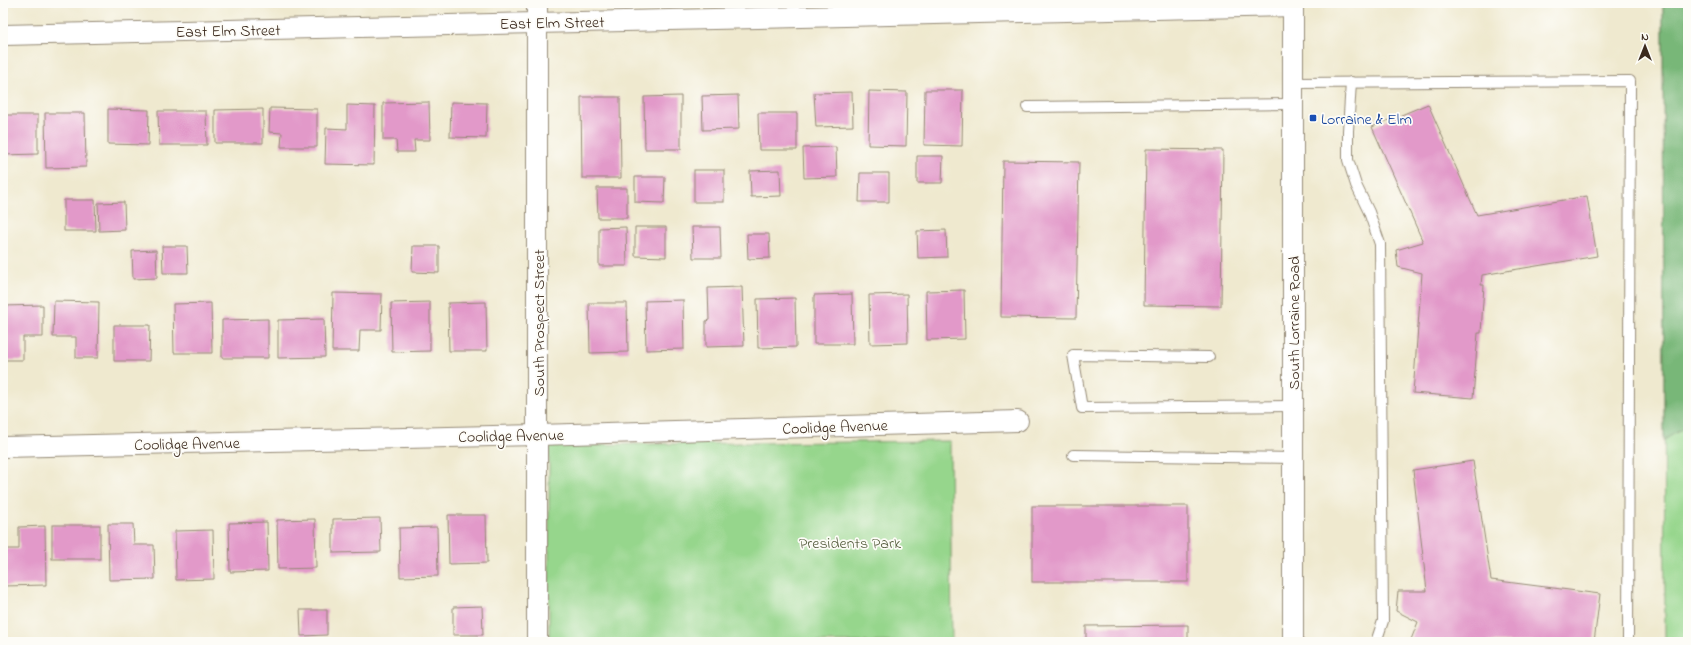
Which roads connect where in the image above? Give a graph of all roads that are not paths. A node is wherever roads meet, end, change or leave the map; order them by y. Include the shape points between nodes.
1 (538, 3) edge
2 (1293, 4) edge
3 (538, 23) junction
4 (3, 35) edge
5 (1352, 82) junction
6 (1293, 83) junction
7 (1293, 104) junction
8 (1027, 107) dead end
9 (1209, 357) dead end
10 (1293, 406) junction
11 (1018, 421) dead end
12 (538, 435) junction
13 (3, 447) edge
14 (1073, 455) dead end
15 (1293, 458) junction
16 (537, 642) edge
17 (1293, 642) edge
18 (1376, 642) edge
19 (1628, 642) edge

1 - 3 street, South Prospect Street
2 - 3 street, East Elm Street
2 - 6 street, South Lorraine Road
3 - 4 street, East Elm Street
3 - 12 street, South Prospect Street
5 - 6 lane
5 - 18 lane via 1348,160 1380,244 1383,621
5 - 19 lane via 1630,81
6 - 7 street, South Lorraine Road
7 - 8 lane
7 - 10 street, South Lorraine Road
9 - 10 lane via 1073,355 1082,408
10 - 15 street, South Lorraine Road
11 - 12 street, Coolidge Avenue
12 - 13 street, Coolidge Avenue
12 - 16 street, South Prospect Street
14 - 15 lane
15 - 17 street, South Lorraine Road

